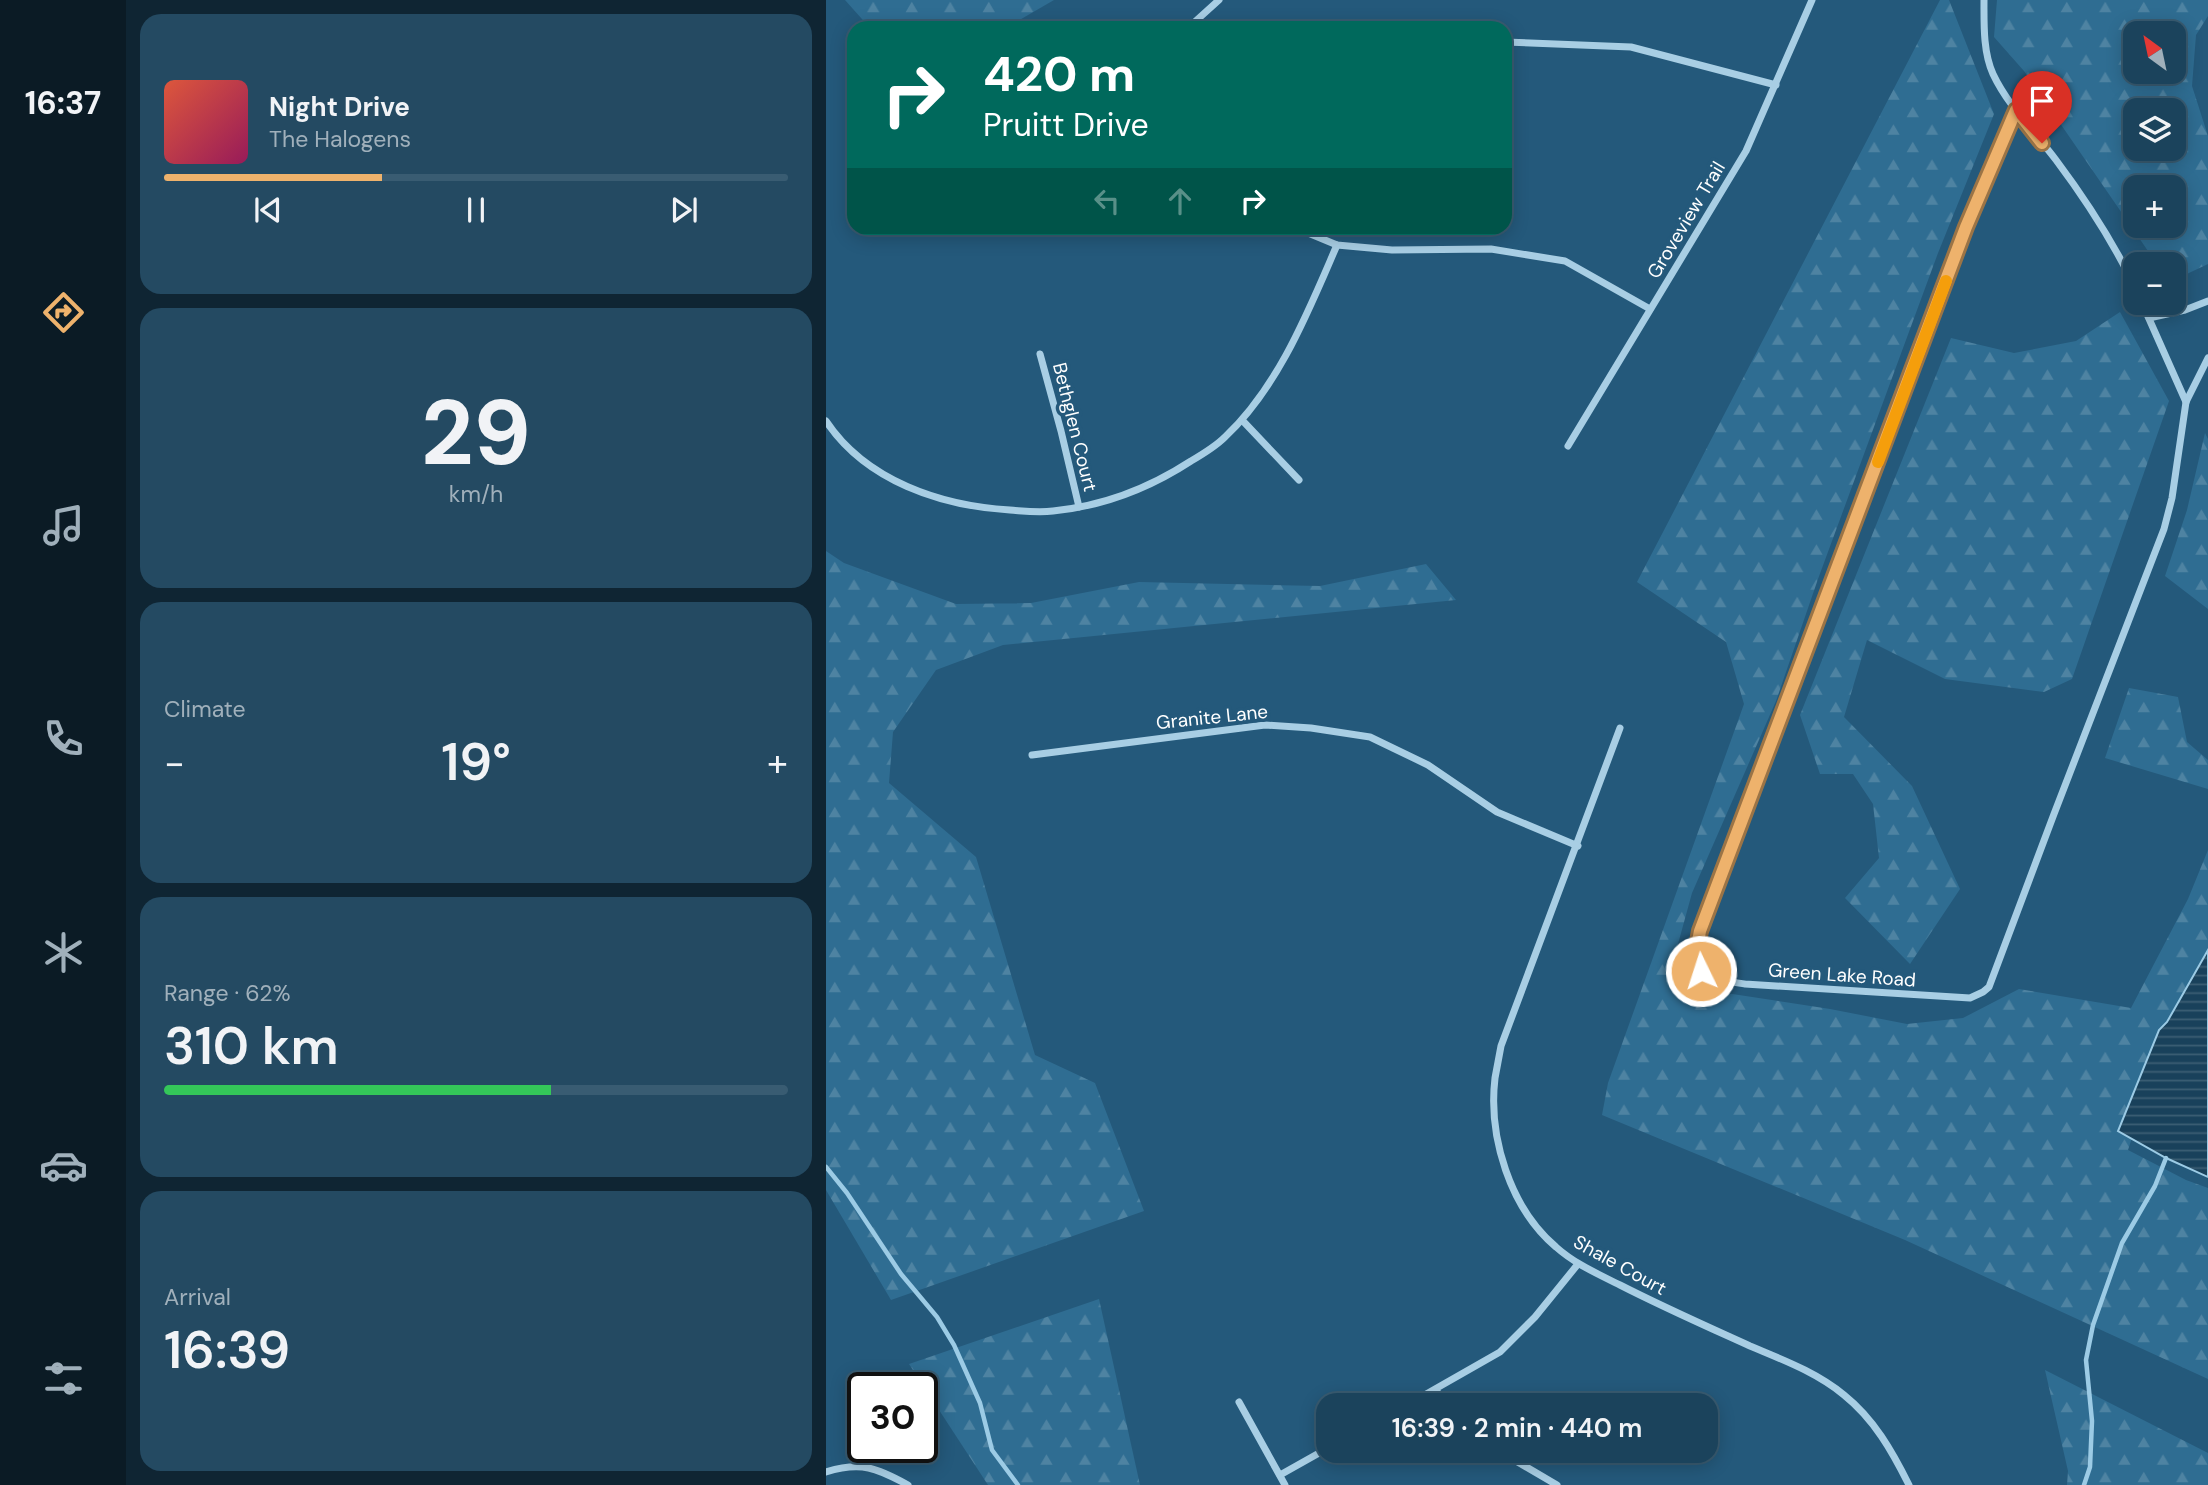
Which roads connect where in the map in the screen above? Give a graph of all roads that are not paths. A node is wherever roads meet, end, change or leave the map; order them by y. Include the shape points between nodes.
1 (1219, 0) edge
2 (1812, 0) edge
3 (1984, 0) edge
4 (1196, 21) edge
5 (1512, 42) edge
6 (1776, 85) junction
7 (2016, 110) junction
8 (1313, 235) edge
9 (1337, 245) junction
10 (2123, 262) edge
11 (2208, 302) edge
12 (1650, 309) junction
13 (2148, 315) edge
14 (2149, 318) junction
15 (1040, 354) dead end
16 (2208, 358) edge
17 (2186, 402) junction
18 (1242, 420) junction
19 (826, 421) edge
20 (1568, 446) dead end
21 (1299, 480) dead end
22 (1079, 508) junction
23 (1620, 728) dead end
24 (1032, 755) dead end
25 (1578, 846) junction
26 (1578, 1264) junction
27 (1436, 1390) junction
28 (1430, 1393) edge
29 (1438, 1393) edge
30 (1239, 1402) dead end
31 (1316, 1455) edge
32 (1519, 1463) edge
33 (826, 1472) edge
34 (1280, 1475) junction
35 (908, 1485) edge
36 (1285, 1485) edge
37 (1557, 1485) edge
38 (1909, 1485) edge

1 - 4 street
2 - 6 street, Groveview Trail
3 - 7 street via 1992,72
5 - 6 street via 1631,47
6 - 12 street, Groveview Trail via 1746,151
7 - 10 street via 2093,212
7 - 17 street, Green Lake Road via 1966,227 1700,931 1695,957 1701,971 1720,981 1745,984 1916,996 1970,998 1989,987 2164,529
8 - 9 street
9 - 12 street via 1392,250 1491,249 1565,261
9 - 18 street via 1279,368
11 - 14 street
12 - 20 street, Groveview Trail
13 - 14 street
14 - 17 street
15 - 22 street, Bethglen Court
16 - 17 street, Green Lake Road
18 - 21 street
18 - 22 street via 1213,447 1168,476 1114,500
19 - 22 street via 870,467 924,494 989,509 1037,512
23 - 25 street, Shale Court
24 - 25 street, Granite Lane via 1265,725 1370,737 1428,765 1497,812
25 - 26 street, Shale Court via 1502,1046 1494,1105 1506,1171 1521,1203 1555,1247
26 - 27 street via 1500,1352
26 - 38 street, Shale Court via 1660,1306 1815,1374 1862,1411 1886,1440
27 - 28 street
27 - 29 street
30 - 34 street
31 - 34 street
32 - 37 street
33 - 35 street via 847,1465 879,1470
34 - 36 street

